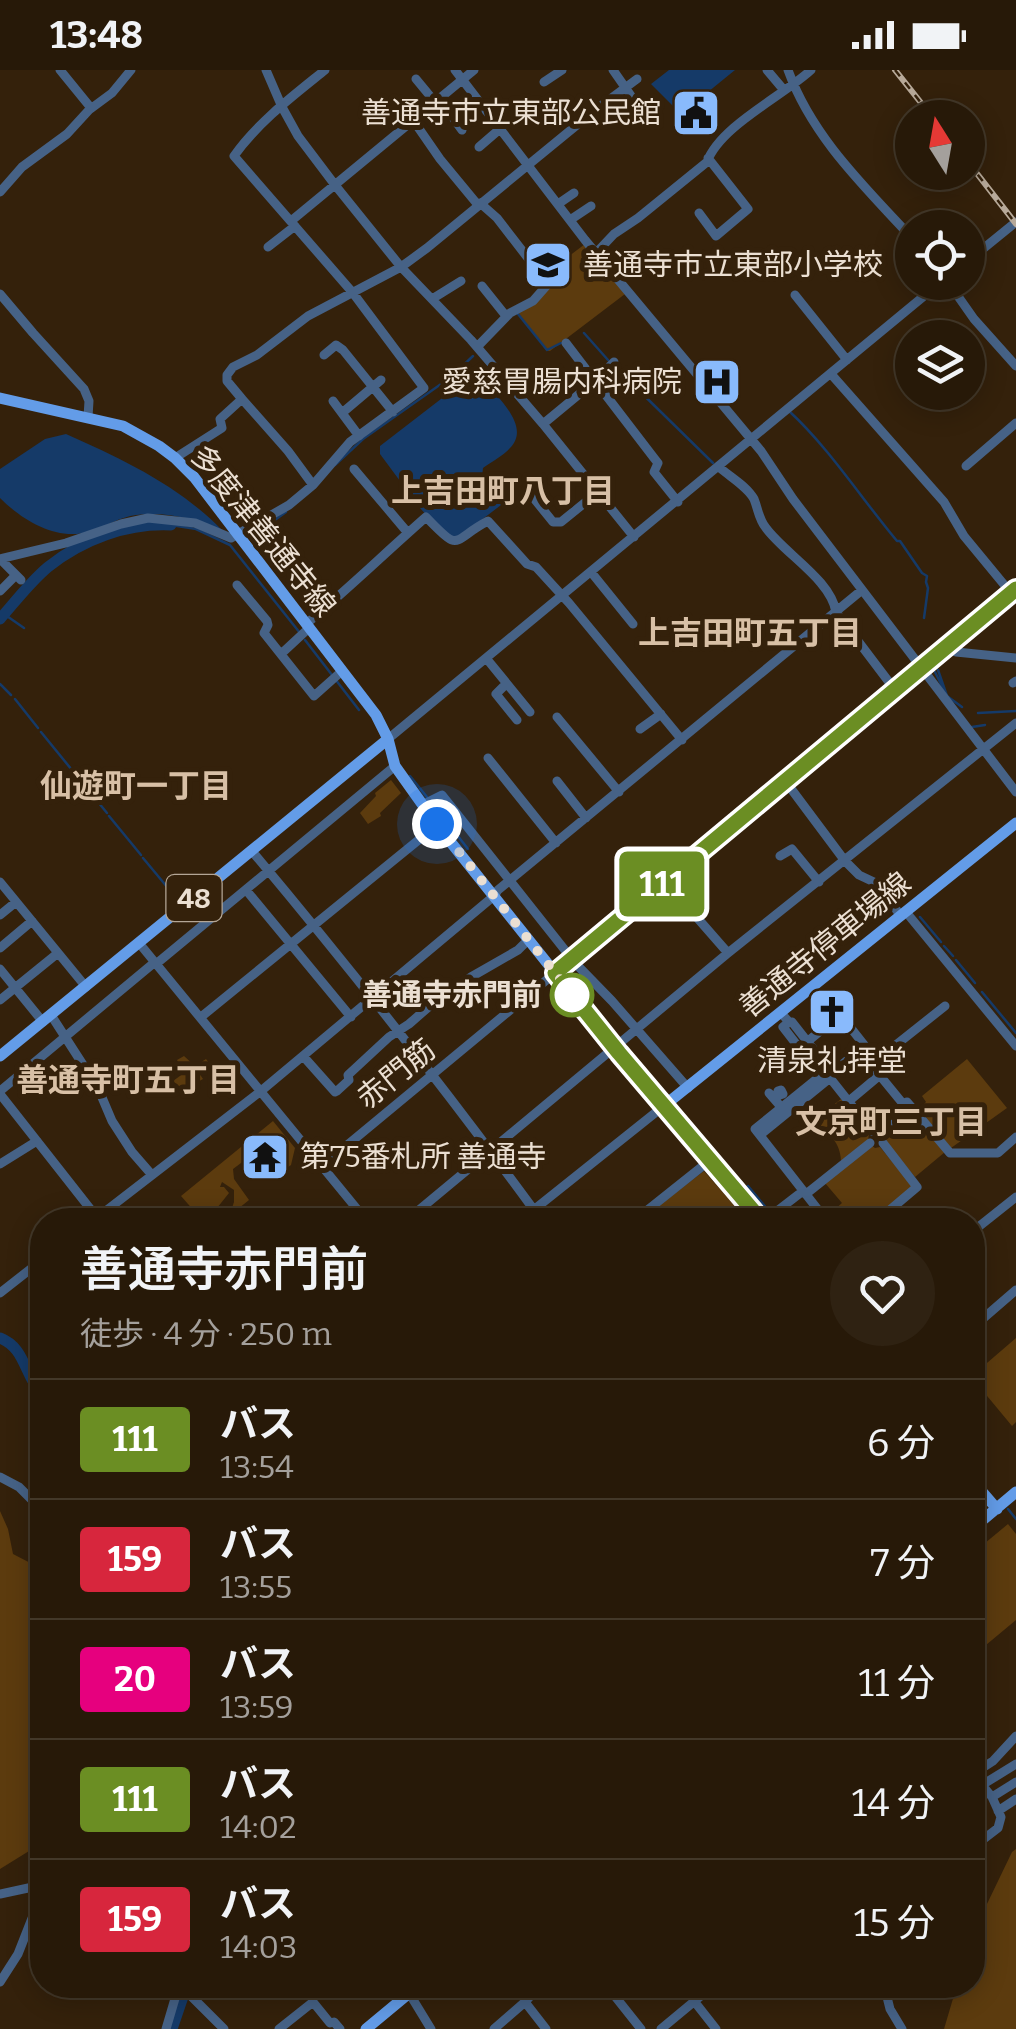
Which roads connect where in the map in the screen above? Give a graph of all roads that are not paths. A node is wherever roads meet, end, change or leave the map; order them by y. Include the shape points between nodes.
1 (60, 70) edge
2 (131, 70) edge
3 (266, 70) edge
4 (326, 70) edge
5 (474, 70) edge
6 (560, 70) edge
7 (613, 70) edge
8 (767, 70) edge
9 (788, 70) edge
10 (812, 70) edge
11 (459, 74) edge
12 (637, 79) dead end
13 (544, 82) dead end
14 (788, 87) junction
15 (625, 88) junction
16 (408, 92) dead end
17 (437, 100) junction
18 (282, 107) junction
19 (92, 108) junction
20 (413, 120) junction
21 (650, 123) dead end
22 (501, 128) junction
23 (462, 130) dead end
24 (478, 147) dead end
25 (708, 158) junction
26 (528, 166) junction
27 (335, 184) junction
28 (0, 192) edge
29 (574, 193) dead end
30 (479, 204) junction
31 (558, 204) junction
32 (591, 206) dead end
33 (699, 214) dead end
34 (570, 220) junction
35 (895, 220) edge
36 (1016, 222) edge
37 (293, 224) junction
38 (268, 248) dead end
39 (985, 248) edge
40 (596, 253) junction
41 (401, 267) junction
42 (461, 280) dead end
43 (482, 286) dead end
44 (353, 293) junction
45 (0, 294) edge
46 (795, 295) dead end
47 (432, 300) junction
48 (922, 300) edge
49 (959, 300) edge
50 (506, 316) junction
51 (566, 342) dead end
52 (477, 346) junction
53 (362, 354) dead end
54 (324, 355) dead end
55 (847, 360) junction
56 (353, 362) junction
57 (613, 364) dead end
58 (1016, 366) edge
59 (830, 374) junction
60 (595, 380) junction
61 (377, 383) junction
62 (0, 398) edge
63 (242, 399) junction
64 (333, 401) dead end
65 (342, 412) junction
66 (393, 412) junction
67 (88, 417) junction
68 (1016, 423) edge
69 (543, 424) junction
70 (359, 436) junction
71 (752, 440) junction
72 (175, 458) junction
73 (966, 466) dead end
74 (719, 467) junction
75 (354, 469) dead end
76 (654, 472) junction
77 (643, 479) dead end
78 (313, 484) junction
79 (598, 492) junction
80 (532, 496) dead end
81 (678, 502) junction
82 (408, 533) junction
83 (239, 534) junction
84 (634, 538) junction
85 (0, 559) edge
86 (591, 572) junction
87 (237, 585) dead end
88 (862, 590) junction
89 (0, 591) edge
90 (1014, 591) edge
91 (562, 596) junction
92 (836, 612) junction
93 (633, 624) dead end
94 (304, 630) junction
95 (947, 647) junction
96 (281, 654) junction
97 (1016, 658) edge
98 (484, 659) junction
99 (921, 670) junction
100 (337, 676) junction
101 (896, 690) junction
102 (530, 712) dead end
103 (660, 714) junction
104 (557, 717) dead end
105 (517, 720) dead end
106 (1016, 723) edge
107 (640, 729) dead end
108 (388, 738) junction
109 (682, 740) junction
110 (983, 749) junction
111 (488, 758) dead end
112 (395, 766) junction
113 (557, 781) dead end
114 (786, 782) junction
115 (619, 792) junction
116 (1016, 792) edge
117 (422, 804) junction
118 (586, 818) junction
119 (1016, 823) edge
120 (437, 824) junction
121 (556, 843) junction
122 (251, 850) junction
123 (780, 856) dead end
124 (845, 862) junction
125 (268, 870) junction
126 (510, 880) junction
127 (665, 881) junction
128 (819, 882) junction
129 (2, 888) edge
130 (246, 890) junction
131 (494, 896) junction
132 (16, 902) junction
133 (904, 914) junction
134 (0, 915) edge
135 (32, 921) junction
136 (314, 925) junction
137 (529, 939) junction
138 (139, 944) junction
139 (290, 944) junction
140 (0, 948) edge
141 (58, 953) junction
142 (728, 953) junction
143 (573, 959) junction
144 (156, 963) junction
145 (0, 969) edge
146 (551, 977) junction
147 (86, 987) junction
148 (15, 988) junction
149 (0, 1000) edge
150 (372, 1000) junction
151 (945, 1006) dead end
152 (781, 1013) junction
153 (200, 1016) junction
154 (352, 1016) junction
155 (47, 1019) junction
156 (823, 1021) dead end
157 (792, 1022) dead end
158 (850, 1027) dead end
159 (637, 1030) junction
160 (397, 1031) junction
161 (66, 1036) junction
162 (807, 1042) junction
163 (864, 1046) junction
164 (1016, 1046) edge
165 (615, 1048) junction
166 (0, 1056) edge
167 (304, 1056) junction
168 (812, 1056) junction
169 (873, 1056) junction
170 (827, 1074) junction
171 (880, 1075) junction
172 (436, 1082) junction
173 (688, 1088) junction
174 (261, 1091) junction
175 (0, 1093) edge
176 (849, 1101) junction
177 (665, 1106) junction
178 (912, 1108) junction
179 (880, 1135) junction
180 (1016, 1137) edge
181 (37, 1141) junction
182 (870, 1143) dead end
183 (490, 1150) junction
184 (0, 1164) edge
185 (704, 1165) dead end
186 (322, 1166) junction
187 (152, 1175) junction
188 (804, 1192) junction
189 (1012, 1200) edge
190 (89, 1208) edge
191 (111, 1208) edge
192 (356, 1208) edge
193 (421, 1208) edge
194 (530, 1208) edge
195 (541, 1208) edge
196 (650, 1208) edge
197 (754, 1208) edge
198 (780, 1208) edge
199 (817, 1208) edge
200 (893, 1208) edge
201 (1016, 1214) edge
202 (985, 1222) edge
203 (30, 1269) edge
204 (1016, 1290) edge
205 (0, 1293) edge
206 (985, 1317) edge
207 (0, 1477) edge
208 (1016, 1492) edge
209 (985, 1495) edge
210 (30, 1498) edge
211 (997, 1508) junction
212 (985, 1518) edge
213 (1016, 1736) edge
214 (1016, 1746) edge
215 (998, 1757) junction
216 (985, 1766) edge
217 (1013, 1766) edge
218 (1016, 1780) edge
219 (985, 1783) edge
220 (985, 1789) edge
221 (992, 1797) junction
222 (1016, 1799) edge
223 (998, 1811) junction
224 (985, 1838) edge
225 (30, 1888) edge
226 (0, 1894) edge
227 (30, 1924) edge
228 (0, 1982) edge
229 (177, 1998) edge
230 (191, 1998) edge
231 (402, 1998) edge
232 (419, 1998) edge
233 (528, 1998) edge
234 (616, 1998) edge
235 (698, 1998) edge
236 (887, 1998) edge
237 (694, 2001) junction
238 (524, 2002) junction
239 (495, 2026) edge
240 (166, 2029) edge
241 (224, 2029) edge
242 (279, 2029) edge
243 (340, 2029) edge
244 (366, 2029) edge
245 (430, 2029) edge
246 (546, 2029) edge
247 (640, 2029) edge
248 (661, 2029) edge
249 (716, 2029) edge
250 (902, 2029) edge

1 - 19 street
2 - 19 street
3 - 18 street
4 - 18 street
5 - 11 street
6 - 13 street
7 - 15 street
8 - 14 street
9 - 14 street
10 - 14 street
11 - 17 street
11 - 22 street
12 - 15 street
14 - 25 street
14 - 35 street via 845,166
15 - 21 street
15 - 26 street
16 - 17 street via 418,81
17 - 20 street
17 - 23 street
18 - 27 street
18 - 37 street via 234,156
19 - 28 street
20 - 27 street
20 - 30 street
22 - 24 street
22 - 26 street
25 - 33 street via 748,209 716,236
25 - 40 street
26 - 30 street
26 - 31 street
27 - 37 street
27 - 41 street
29 - 31 street
30 - 41 street
30 - 50 street via 548,284
31 - 34 street
32 - 34 street
34 - 40 street
36 - 39 street
37 - 38 street
37 - 44 street
40 - 71 street
41 - 44 street
41 - 47 street
42 - 47 street
43 - 50 street
44 - 63 street via 233,367 227,381
44 - 66 street via 424,388
45 - 67 street via 84,389
46 - 55 street
47 - 52 street
48 - 55 street
49 - 58 street
50 - 52 street
51 - 60 street
52 - 69 street
53 - 56 street
54 - 56 street via 336,345
55 - 59 street
56 - 61 street
57 - 60 street
59 - 71 street
59 - 90 street
60 - 69 street
60 - 76 street via 658,463
61 - 65 street
61 - 66 street
62 - 67 main road, 多度津善通寺線
63 - 72 street via 220,419 222,428
63 - 78 street
64 - 65 street
65 - 70 street
66 - 70 street
67 - 72 main road, 多度津善通寺線 via 123,426
68 - 73 street
69 - 79 street
70 - 78 street
71 - 74 street
71 - 88 street
72 - 83 main road, 多度津善通寺線
74 - 81 street
74 - 92 street via 747,490 764,526 819,581
75 - 82 street
76 - 77 street
76 - 81 street
78 - 83 street
79 - 80 street via 561,522 552,522
79 - 84 street
81 - 84 street
82 - 91 street via 426,517 454,542 488,521
82 - 94 street
83 - 85 street via 231,538 195,523 148,518
83 - 94 main road, 多度津善通寺線
84 - 86 street
85 - 89 street via 18,578
86 - 91 street
86 - 93 street
87 - 96 street via 267,621 264,633
88 - 92 street
88 - 99 street
90 - 95 main road
91 - 98 street
91 - 103 street
92 - 101 street
92 - 109 street
94 - 96 street
94 - 100 main road, 多度津善通寺線
95 - 97 street
95 - 99 main road
96 - 100 street via 314,696
98 - 102 street
98 - 105 street via 505,689 496,694
98 - 108 street
99 - 101 main road
99 - 110 street
100 - 108 main road, 多度津善通寺線 via 376,715
101 - 114 main road
103 - 107 street
103 - 109 street
104 - 115 street
106 - 110 street
108 - 112 main road, 多度津善通寺線
108 - 122 main road, 48
109 - 115 street
110 - 116 street
110 - 124 street
111 - 121 street
112 - 117 main road
112 - 125 street
113 - 118 street
114 - 124 street
114 - 127 main road
115 - 118 street
117 - 120 main road
117 - 126 street via 442,795
118 - 121 street
119 - 133 main road, 善通寺停車場線
120 - 131 main road
120 - 136 street
121 - 126 street
122 - 125 street
122 - 138 main road, 48
123 - 128 street via 792,849
124 - 128 street
124 - 133 street
125 - 130 street
125 - 136 street
126 - 131 street
126 - 143 street
127 - 142 street
127 - 143 main road
128 - 142 street
129 - 132 street
130 - 139 street
130 - 144 street
131 - 137 main road
131 - 150 street
132 - 134 street
132 - 135 street
133 - 152 main road, 善通寺停車場線
133 - 164 street
135 - 140 street
135 - 141 street
136 - 139 street
136 - 150 street
137 - 146 main road
137 - 160 street
138 - 144 street
138 - 147 main road, 48
139 - 153 street
139 - 154 street
141 - 147 street
141 - 148 street
142 - 159 street
143 - 146 main road
143 - 159 street
144 - 153 street
144 - 161 street
145 - 148 street
146 - 165 main road
146 - 172 street, 赤門筋
147 - 155 main road, 48
148 - 149 street
148 - 155 street
150 - 154 street
150 - 160 street
151 - 169 street via 882,1056
152 - 168 street via 788,1022 783,1027
152 - 173 main road, 善通寺停車場線
153 - 174 street
154 - 167 street
155 - 161 street
155 - 166 main road, 48
156 - 162 street via 825,1027
157 - 162 street
158 - 163 street
159 - 165 street
159 - 173 street
160 - 167 street via 334,1092
160 - 172 street
161 - 175 street
161 - 187 street via 112,1121
162 - 168 street
163 - 169 street
163 - 170 street
165 - 177 main road
165 - 183 street
167 - 174 street
168 - 170 street
169 - 171 street
170 - 176 street
170 - 188 street via 782,1098 756,1129
171 - 176 street
171 - 178 street
172 - 183 street
172 - 186 street, 赤門筋
173 - 177 main road, 善通寺停車場線
174 - 186 street
174 - 187 street
175 - 181 street
176 - 179 street
177 - 195 street
177 - 197 main road
178 - 179 street
178 - 180 street via 950,1153 998,1154
179 - 200 street via 918,1187
181 - 184 street
181 - 190 street
182 - 188 street
183 - 193 street
183 - 194 street
185 - 196 street
186 - 192 street
187 - 191 street
188 - 198 street
188 - 199 street
189 - 201 street
189 - 202 street
203 - 205 street
204 - 206 street
207 - 210 street
208 - 211 main road
209 - 211 main road
211 - 212 main road
213 - 215 street
214 - 215 street
215 - 216 street
215 - 217 street
217 - 218 street
217 - 219 street
218 - 221 street
220 - 221 street
221 - 223 street
222 - 223 street
223 - 224 street via 998,1828
225 - 226 street
227 - 228 street
229 - 240 street
230 - 241 street
231 - 244 main road
232 - 245 street
233 - 238 street
234 - 247 street
235 - 237 street
236 - 250 street
237 - 248 street
237 - 249 street
238 - 239 street
238 - 246 street
242 - 243 street via 313,2002

